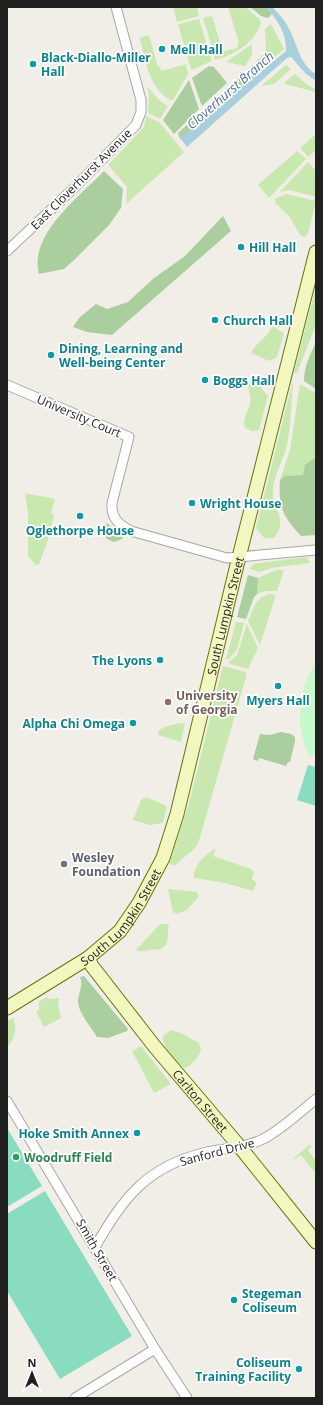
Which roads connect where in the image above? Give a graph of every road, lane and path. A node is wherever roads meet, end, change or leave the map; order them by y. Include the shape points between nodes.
1 (116, 7) edge
2 (7, 251) edge
3 (316, 252) edge
4 (7, 385) edge
5 (316, 550) edge
6 (239, 558) junction
7 (88, 958) junction
8 (7, 1008) edge
9 (316, 1099) edge
10 (7, 1101) edge
11 (240, 1147) junction
12 (316, 1242) edge
13 (95, 1247) junction
14 (155, 1349) junction
15 (75, 1398) edge
16 (187, 1398) edge

1 - 2 street, East Cloverhurst Avenue via 141,100 141,112 136,125
3 - 6 main road, South Lumpkin Street
4 - 6 street, University Court via 129,437 111,512 120,524 133,532 188,548 227,558
5 - 6 street
6 - 7 main road, South Lumpkin Street via 164,858 120,931
7 - 8 main road, South Lumpkin Street
7 - 11 main road, Carlton Street via 154,1047
9 - 11 street, Sanford Drive via 271,1134
10 - 13 street, Smith Street
11 - 12 main road, Carlton Street
11 - 13 street, Sanford Drive via 186,1158 150,1176 122,1203
13 - 14 street, Smith Street
14 - 15 street
14 - 16 street, Smith Street

